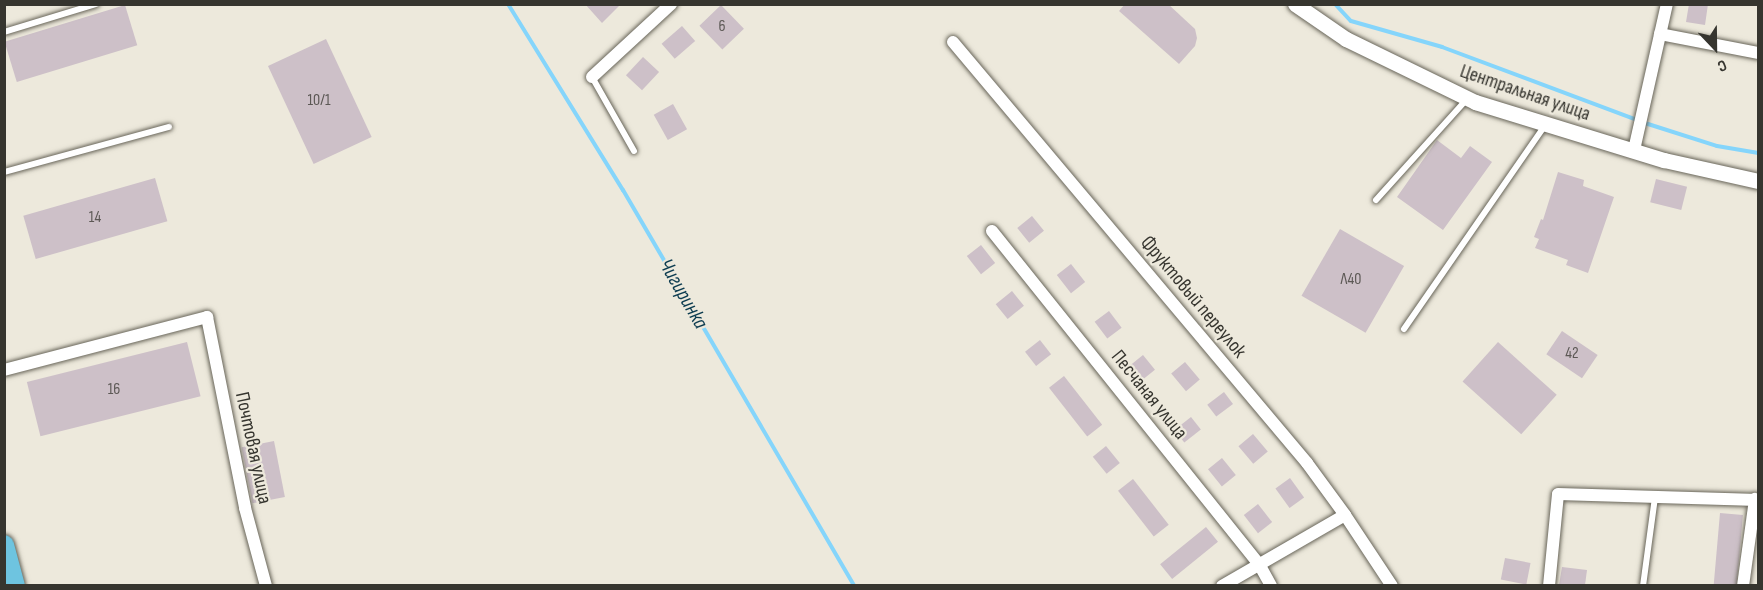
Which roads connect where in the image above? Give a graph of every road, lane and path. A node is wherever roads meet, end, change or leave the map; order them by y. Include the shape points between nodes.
1 (96, 4) edge
2 (671, 4) edge
3 (1667, 4) edge
4 (1301, 7) edge
5 (4, 32) edge
6 (1660, 34) junction
7 (953, 42) dead end
8 (1758, 53) edge
9 (592, 76) joint
10 (1467, 98) junction
11 (1545, 125) junction
12 (169, 126) dead end
13 (1634, 150) junction
14 (634, 151) dead end
15 (4, 172) edge
16 (1758, 180) edge
17 (1376, 200) dead end
18 (992, 231) dead end
19 (1404, 329) dead end
20 (4, 370) edge
21 (1655, 497) junction
22 (1757, 500) edge
23 (1345, 515) junction
24 (4, 545) edge
25 (1259, 564) junction
26 (15, 585) edge
27 (266, 585) edge
28 (1222, 585) edge
29 (1271, 585) edge
30 (1392, 585) edge
31 (1549, 585) edge
32 (1643, 585) edge
33 (1743, 585) edge

1 - 5 lane
2 - 9 street
3 - 6 street
4 - 10 street, Центральная улица via 1346,39
6 - 8 street
6 - 13 street
7 - 23 street, Фруктовый переулок via 1307,463
9 - 14 lane
10 - 11 street, Центральная улица
10 - 17 lane
11 - 13 street, Центральная улица
11 - 19 lane
12 - 15 lane
13 - 16 street, Центральная улица
18 - 25 street, Песчаная улица
20 - 27 street, Почтовая улица via 207,317 245,508
21 - 22 street
21 - 31 street via 1558,494
21 - 32 lane
22 - 33 street
23 - 25 street
23 - 30 street, Фруктовый переулок
24 - 26 main road
25 - 28 street
25 - 29 street, Песчаная улица

